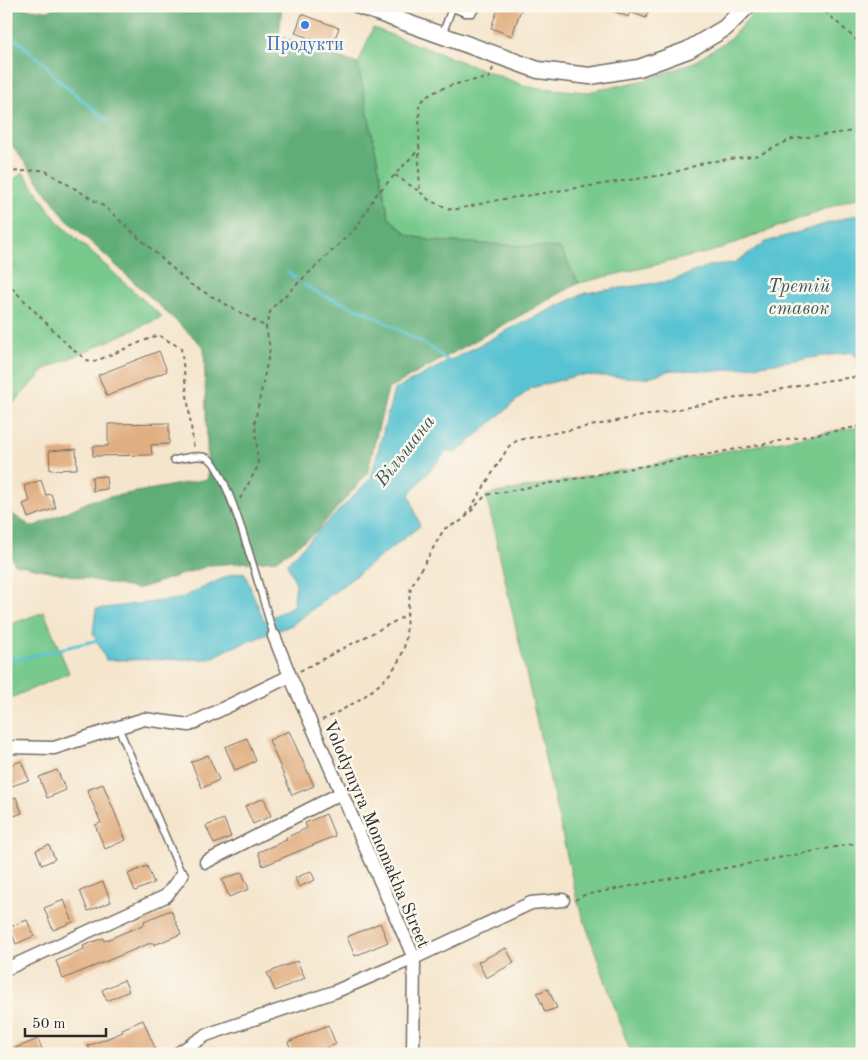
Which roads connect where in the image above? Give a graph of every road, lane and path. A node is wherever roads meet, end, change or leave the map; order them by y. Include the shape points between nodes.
1 (360, 6) edge
2 (478, 6) edge
3 (747, 6) edge
4 (819, 6) edge
5 (450, 7) edge
6 (441, 36) junction
7 (862, 45) edge
8 (498, 56) junction
9 (862, 130) edge
10 (420, 148) junction
11 (6, 172) edge
12 (394, 175) junction
13 (420, 192) junction
14 (6, 282) edge
15 (266, 327) junction
16 (862, 376) edge
17 (862, 426) edge
18 (195, 456) junction
19 (174, 460) dead end
20 (235, 510) junction
21 (463, 520) junction
22 (407, 615) junction
23 (274, 636) joint
24 (290, 676) junction
25 (311, 725) junction
26 (118, 727) junction
27 (6, 747) edge
28 (341, 793) junction
29 (862, 842) edge
30 (206, 862) dead end
31 (182, 875) joint
32 (563, 900) dead end
33 (576, 900) dead end
34 (414, 958) junction
35 (6, 969) edge
36 (176, 1054) edge
37 (413, 1054) edge

1 - 6 street
2 - 5 lane via 472,13
3 - 8 street via 725,28 688,50 639,68 590,76 538,70
4 - 7 path
5 - 6 lane
6 - 8 street
8 - 10 path via 490,78 453,84 429,93 419,103
9 - 13 path via 792,139 759,155 707,162 669,174 508,198 453,210 430,202
10 - 12 path
10 - 13 path
11 - 15 path via 44,170 105,207 190,284
12 - 13 path
12 - 15 path via 374,196 358,227 271,309
14 - 18 path via 72,349 91,363 158,335 181,348
15 - 20 path via 270,349 256,421 258,466
16 - 21 path via 824,380 518,440 509,446
17 - 21 path via 486,495
18 - 19 lane
18 - 20 lane via 209,458 219,470
20 - 23 lane
21 - 22 path via 444,529 411,587
22 - 24 path
22 - 25 path via 405,644 395,666 357,703
23 - 24 street, Volodymyra Monomakha Street
24 - 25 street, Volodymyra Monomakha Street
24 - 26 street via 189,725 144,719
25 - 28 street, Volodymyra Monomakha Street
26 - 27 street via 54,748
26 - 31 lane
28 - 30 street
28 - 34 street, Volodymyra Monomakha Street
29 - 33 path via 584,895
31 - 35 street via 166,896
32 - 34 street via 531,902
34 - 36 street via 268,1016 232,1024 206,1035
34 - 37 street, Volodymyra Monomakha Street

